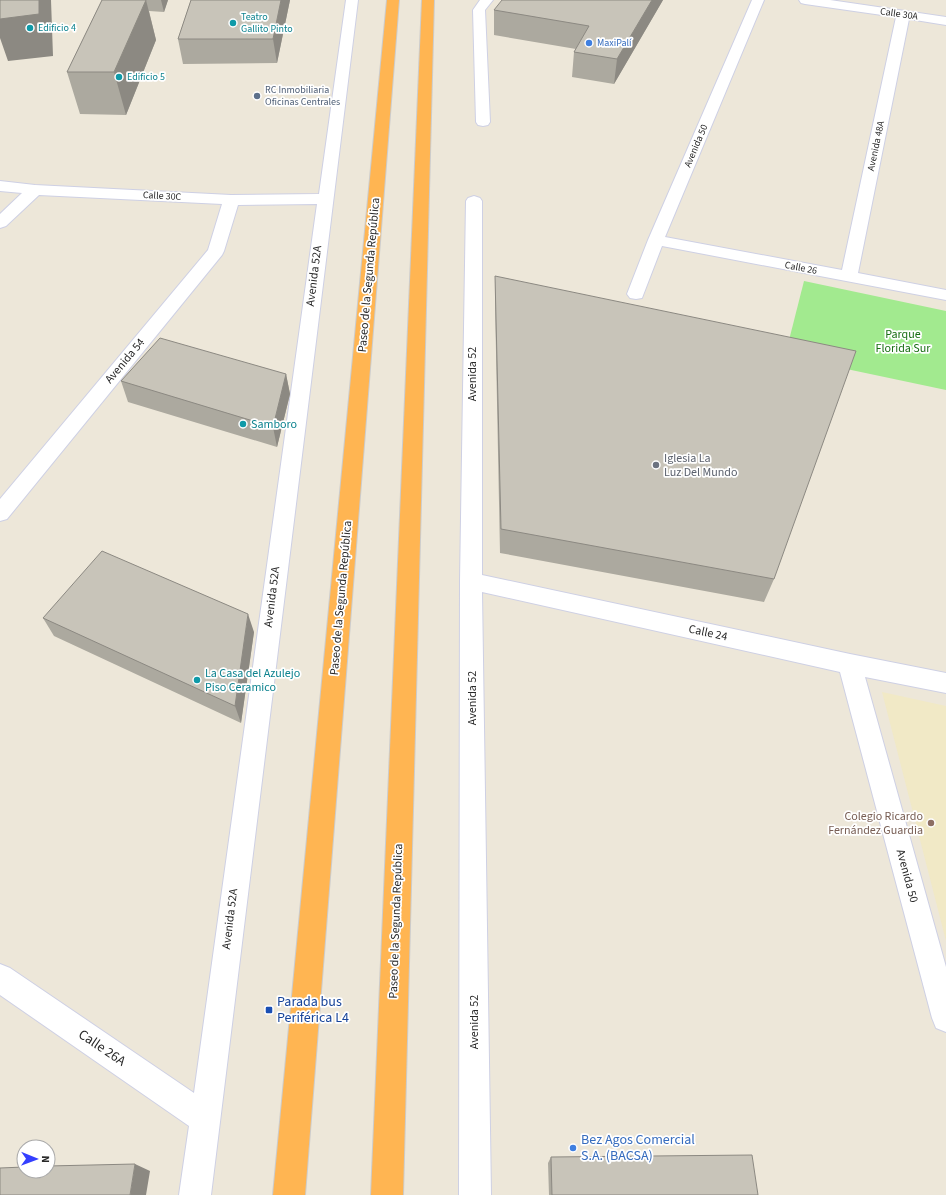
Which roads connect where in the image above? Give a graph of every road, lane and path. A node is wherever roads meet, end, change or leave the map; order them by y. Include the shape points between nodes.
1 (352, 0) edge
2 (393, 0) edge
3 (428, 0) edge
4 (487, 0) edge
5 (758, 0) edge
6 (806, 0) edge
7 (903, 14) junction
8 (946, 21) edge
9 (483, 122) dead end
10 (0, 186) edge
11 (35, 190) junction
12 (324, 199) junction
13 (231, 200) junction
14 (474, 201) dead end
15 (0, 223) edge
16 (656, 240) junction
17 (849, 277) junction
18 (636, 294) dead end
19 (946, 295) edge
20 (0, 513) edge
21 (471, 581) junction
22 (850, 664) junction
23 (946, 683) edge
24 (0, 978) edge
25 (946, 1018) edge
26 (204, 1118) junction
27 (195, 1195) edge
28 (289, 1195) edge
29 (387, 1195) edge
30 (475, 1195) edge

1 - 12 street, Avenida 52A
2 - 28 highway, Paseo de la Segunda República
3 - 29 highway, Paseo de la Segunda República
4 - 9 street via 479,10
5 - 16 street, Avenida 50
6 - 7 street, Calle 30A
7 - 8 street, Calle 30A
7 - 17 street, Avenida 48A
10 - 11 street, Calle 30C
11 - 13 street, Calle 30C
11 - 15 street
12 - 13 street, Calle 30C
12 - 26 street, Avenida 52A
13 - 20 street, Avenida 54 via 216,251
14 - 21 street, Avenida 52
16 - 17 street, Calle 26
16 - 18 street, Avenida 50
17 - 19 street, Calle 26
21 - 22 street, Calle 24
21 - 30 street, Avenida 52
22 - 23 street, Calle 24
22 - 25 street, Avenida 50
24 - 26 street, Calle 26A
26 - 27 street, Avenida 52A

